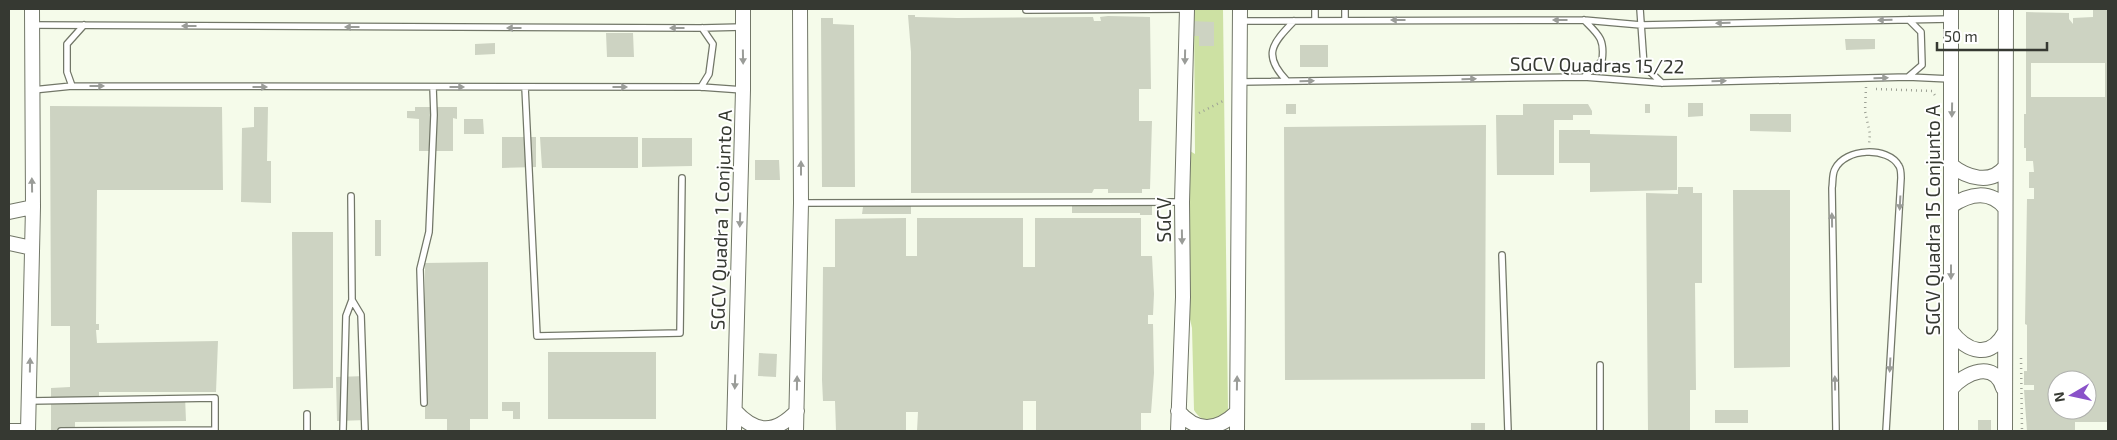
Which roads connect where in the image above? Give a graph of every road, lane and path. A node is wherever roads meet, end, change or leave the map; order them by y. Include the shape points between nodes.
1 (32, 9) edge
2 (743, 9) edge
3 (800, 9) edge
4 (1187, 9) edge
5 (1315, 9) edge
6 (1345, 9) edge
7 (1640, 9) edge
8 (2006, 9) edge
9 (1026, 10) dead end
10 (1951, 14) edge
11 (1240, 15) edge
12 (1345, 20) junction
13 (1584, 20) junction
14 (1909, 20) junction
15 (1294, 21) junction
16 (1315, 21) junction
17 (32, 25) junction
18 (1641, 25) junction
19 (84, 26) junction
20 (743, 27) junction
21 (702, 28) junction
22 (1584, 77) junction
23 (1908, 77) junction
24 (1866, 78) junction
25 (1952, 79) junction
26 (1287, 81) junction
27 (1662, 82) junction
28 (72, 86) junction
29 (433, 87) junction
30 (525, 87) junction
31 (701, 87) junction
32 (1240, 87) junction
33 (1866, 89) junction
34 (743, 90) junction
35 (31, 91) junction
36 (1937, 100) dead end
37 (1184, 120) junction
38 (1868, 152) junction
39 (1951, 165) junction
40 (2005, 166) junction
41 (682, 178) dead end
42 (351, 196) dead end
43 (1182, 202) junction
44 (801, 203) junction
45 (1951, 206) junction
46 (33, 207) junction
47 (2005, 208) junction
48 (9, 212) edge
49 (9, 243) edge
50 (32, 248) junction
51 (1502, 255) dead end
52 (352, 300) junction
53 (1951, 331) junction
54 (2005, 332) junction
55 (1600, 365) dead end
56 (1951, 389) junction
57 (2004, 391) junction
58 (29, 401) junction
59 (424, 404) dead end
60 (735, 410) junction
61 (797, 411) junction
62 (1178, 411) junction
63 (1237, 412) junction
64 (306, 414) dead end
65 (9, 430) edge
66 (20, 431) edge
67 (28, 431) edge
68 (60, 431) edge
69 (307, 431) edge
70 (343, 431) edge
71 (365, 431) edge
72 (734, 431) edge
73 (796, 431) edge
74 (1178, 431) edge
75 (1237, 431) edge
76 (1508, 431) edge
77 (1600, 431) edge
78 (1836, 431) edge
79 (1886, 431) edge
80 (1951, 431) edge
81 (2005, 431) edge

1 - 17 street
2 - 20 street, SGCV Quadra 1 Conjunto A
44 -> 3 street
4 - 9 lane
4 -> 37 street, SGCV
5 - 16 lane
6 - 12 lane
7 - 18 lane
8 - 40 street
10 - 14 lane
10 - 25 street, SGCV Quadra 15 Conjunto A
11 - 15 lane
11 - 32 street
13 -> 12 lane
12 - 16 lane
13 - 18 lane
13 - 22 lane via 1600,36 1604,49 1602,61
14 -> 18 lane
14 - 23 lane via 1921,32 1922,65
15 - 16 lane
15 - 26 lane via 1275,41 1271,53 1275,68
17 - 19 lane
17 - 35 street
18 - 27 lane via 1644,66
21 -> 19 lane
19 - 28 lane via 67,44 67,72
20 - 21 lane
20 -> 34 street, SGCV Quadra 1 Conjunto A
21 - 31 lane via 713,44 709,74
26 -> 22 lane, SGCV Quadras 15/22
22 - 27 lane, SGCV Quadras 15/22
24 -> 23 lane, SGCV Quadras 15/22
23 - 25 lane, SGCV Quadras 15/22
27 -> 24 lane, SGCV Quadras 15/22
24 - 33 path
25 -> 39 street, SGCV Quadra 15 Conjunto A
26 - 32 lane, SGCV Quadras 15/22
28 -> 29 lane
28 - 35 lane
29 -> 30 lane
29 - 59 lane via 429,232 420,269
30 -> 31 lane
30 - 41 lane via 537,336 680,333
31 - 34 lane
32 - 37 path
63 -> 32 street
33 - 36 path via 1932,91
33 - 38 path via 1865,111 1870,134
34 -> 60 street, SGCV Quadra 1 Conjunto A
46 -> 35 street
37 - 43 street, SGCV
78 -> 38 lane via 1832,188 1835,169 1845,158
38 -> 79 lane via 1892,159 1900,167 1901,178
39 - 40 street via 1969,176 1980,178 1996,174
39 - 45 street, SGCV Quadra 15 Conjunto A
40 - 47 street
42 - 52 lane
43 - 44 lane
43 -> 62 street, SGCV via 1183,297
61 -> 44 street
45 - 47 street via 1963,198 1977,195 1998,199
45 -> 53 street, SGCV Quadra 15 Conjunto A
46 - 48 street
46 - 50 street
47 - 54 street
49 - 50 street
58 -> 50 street
51 - 76 lane
52 - 70 lane via 346,316
52 - 71 lane via 361,315
53 - 54 street via 1967,348 1978,350 1989,349 1999,343
53 - 56 street, SGCV Quadra 15 Conjunto A
54 - 57 street
55 - 77 lane
56 - 57 street via 1960,378 1984,372 2001,378
56 - 80 street, SGCV Quadra 15 Conjunto A
57 - 81 street
58 - 67 street
58 - 68 lane via 215,398 215,430
60 - 61 street via 751,427 762,428 785,423
60 - 72 street, SGCV Quadra 1 Conjunto A
61 - 73 street
62 - 63 street via 1192,424 1204,427 1226,423
62 - 74 street, SGCV
63 - 75 street
64 - 69 lane
65 - 66 street

